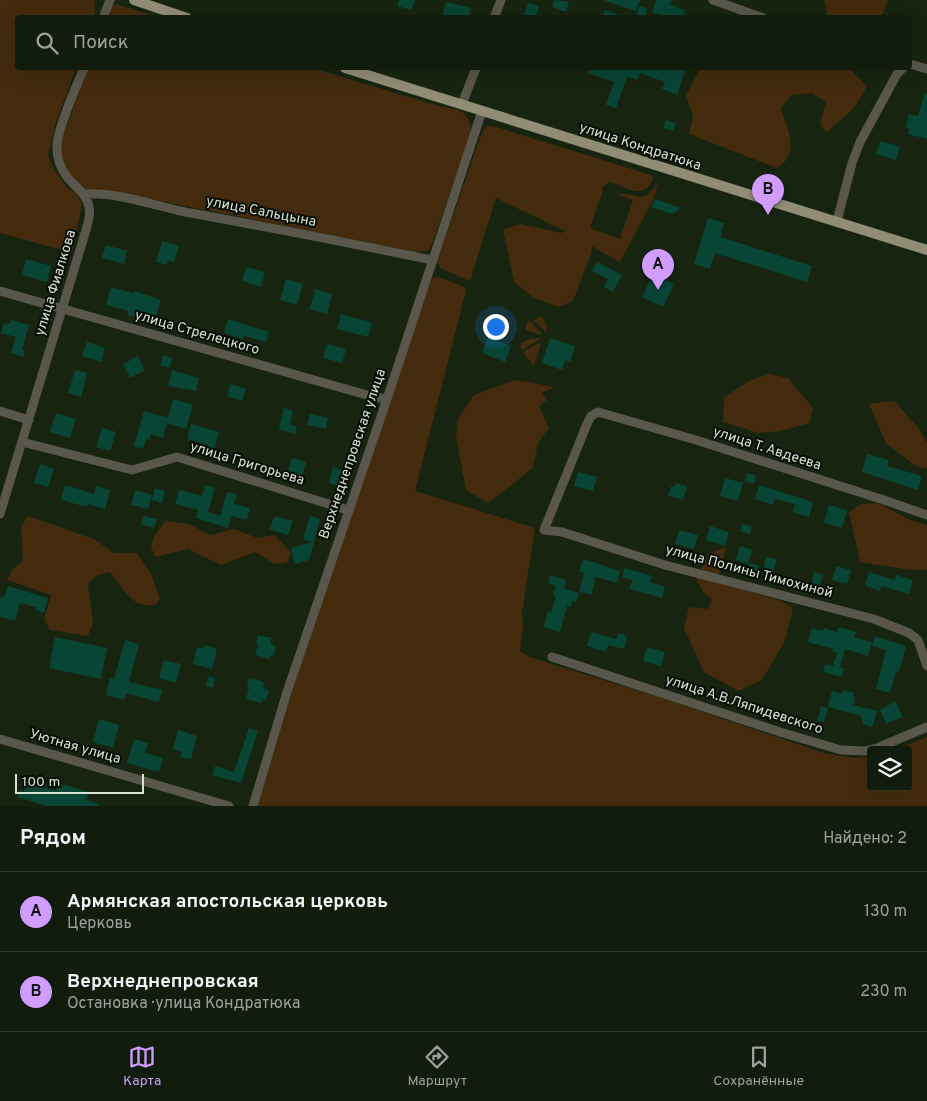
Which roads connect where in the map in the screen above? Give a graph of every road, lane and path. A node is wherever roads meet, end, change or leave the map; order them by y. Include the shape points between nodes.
1 (110, 0) edge
2 (134, 0) edge
3 (501, 0) edge
4 (713, 0) edge
5 (104, 15) edge
6 (178, 15) edge
7 (495, 15) edge
8 (755, 15) edge
9 (912, 65) edge
10 (927, 69) edge
11 (83, 70) edge
12 (352, 70) edge
13 (475, 70) edge
14 (901, 70) edge
15 (462, 104) junction
16 (482, 111) junction
17 (84, 194) junction
18 (837, 222) junction
19 (927, 250) edge
20 (432, 260) junction
21 (0, 291) edge
22 (62, 310) junction
23 (387, 399) junction
24 (0, 411) edge
25 (29, 420) junction
26 (22, 442) junction
27 (348, 510) junction
28 (0, 514) edge
29 (927, 515) edge
30 (544, 530) joint
31 (552, 657) dead end
32 (927, 666) edge
33 (927, 727) edge
34 (0, 739) edge
35 (229, 806) edge
36 (253, 806) edge

1 - 5 street
2 - 6 main road
3 - 7 street
4 - 8 street
9 - 10 street
11 - 17 street via 56,146 66,176
12 - 15 main road, улица Кондратюка
13 - 15 street
14 - 18 street via 857,149
15 - 16 main road, улица Кондратюка
16 - 18 main road, улица Кондратюка
16 - 20 street, Верхнеднепровская улица
17 - 20 street, улица Сальцына via 114,196
17 - 22 street, улица Фиалкова via 90,214
18 - 19 main road, улица Кондратюка
20 - 23 street, Верхнеднепровская улица
21 - 22 street, улица Стрелецкого
22 - 23 street, улица Стрелецкого
22 - 25 street, улица Фиалкова
23 - 27 street, Верхнеднепровская улица
24 - 25 street
25 - 26 street, улица Фиалкова
26 - 27 street, улица Григорьева via 132,470 177,457
26 - 28 street, улица Фиалкова
27 - 36 street, Верхнеднепровская улица
29 - 30 street, улица Т. Авдеева via 696,440 598,412 587,424
30 - 32 street, улица Полины Тимохиной via 562,532 665,565 874,618 909,632 918,640
31 - 33 street, улица А.В.Ляпидевского via 841,750 877,748
34 - 35 street, Уютная улица

